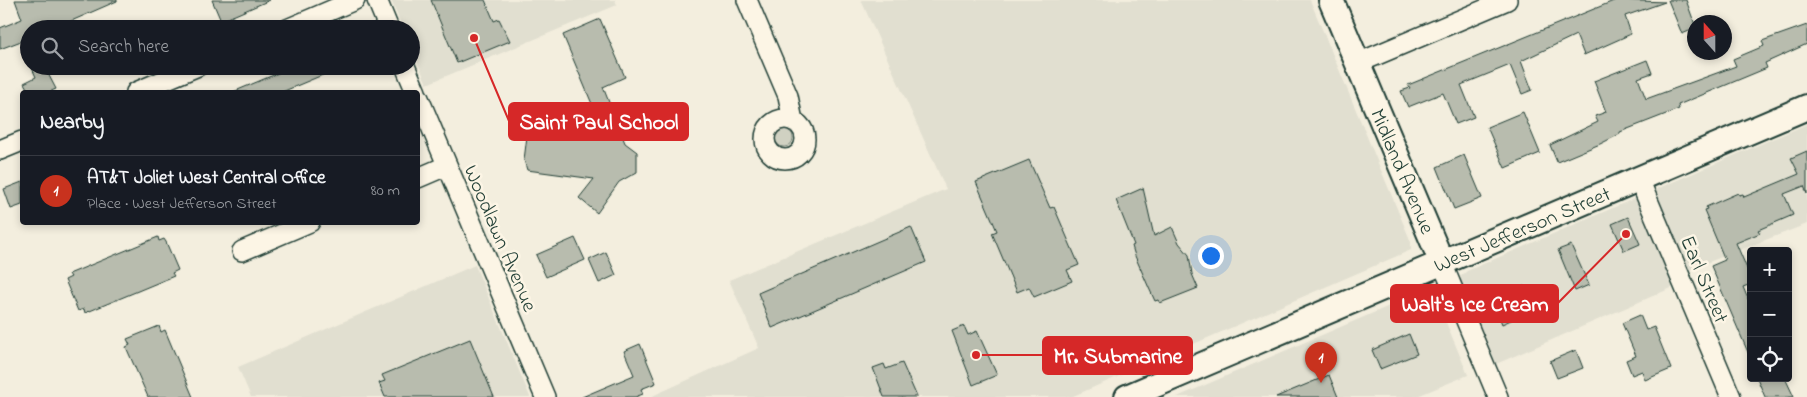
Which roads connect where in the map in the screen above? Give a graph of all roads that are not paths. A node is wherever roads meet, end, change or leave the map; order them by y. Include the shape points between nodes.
1 (355, 0) edge
2 (377, 0) edge
3 (747, 0) edge
4 (1331, 0) edge
5 (1507, 0) edge
6 (308, 20) edge
7 (385, 20) edge
8 (1358, 63) junction
9 (177, 75) edge
10 (409, 75) edge
11 (141, 90) edge
12 (415, 90) edge
13 (420, 101) edge
14 (1807, 107) edge
15 (793, 121) dead end
16 (20, 141) edge
17 (0, 150) edge
18 (446, 166) junction
19 (420, 177) edge
20 (1639, 179) junction
21 (303, 225) edge
22 (242, 251) dead end
23 (1442, 263) junction
24 (544, 397) edge
25 (1127, 397) edge
26 (1498, 397) edge
27 (1731, 397) edge

1 - 6 street
2 - 7 street
3 - 15 street via 788,96
4 - 8 main road, Midland Avenue
5 - 8 street
8 - 23 main road, Midland Avenue
9 - 11 street
10 - 12 street
13 - 18 street, Woodlawn Avenue
14 - 20 main road, West Jefferson Street
16 - 17 street
18 - 19 street
18 - 24 street, Woodlawn Avenue
20 - 23 main road, West Jefferson Street
20 - 27 street, Earl Street
21 - 22 street
23 - 25 main road, West Jefferson Street
23 - 26 street, Midland Avenue

